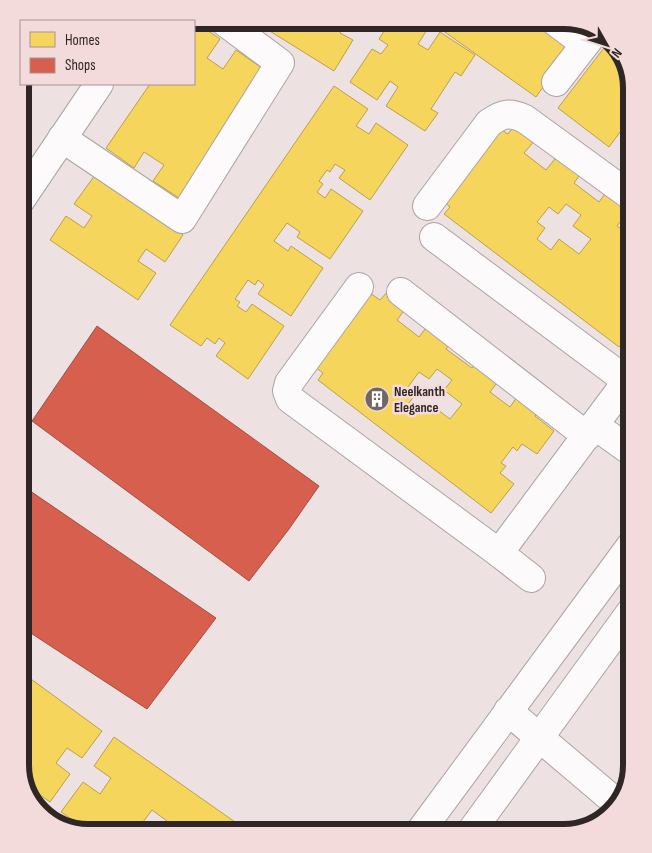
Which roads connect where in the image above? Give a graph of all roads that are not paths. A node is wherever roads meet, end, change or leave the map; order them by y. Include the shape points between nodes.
1 (234, 29) edge
2 (579, 31) edge
3 (591, 36) edge
4 (556, 82) dead end
5 (98, 85) edge
6 (62, 138) junction
7 (29, 188) edge
8 (623, 190) edge
9 (427, 206) dead end
10 (434, 237) dead end
11 (359, 287) dead end
12 (401, 292) dead end
13 (623, 371) edge
14 (623, 385) edge
15 (590, 430) junction
16 (623, 447) edge
17 (498, 553) junction
18 (623, 556) edge
19 (531, 578) dead end
20 (623, 623) edge
21 (508, 711) junction
22 (540, 738) junction
23 (612, 799) edge
24 (426, 824) edge
25 (477, 824) edge

1 - 6 street via 280,63 182,219
2 - 3 street
3 - 4 street
5 - 6 street
6 - 7 street
8 - 9 street via 526,119 506,113 489,123
10 - 13 street
11 - 17 street via 289,384 290,399
12 - 15 street
14 - 15 street
15 - 16 street
15 - 17 street
17 - 19 street
18 - 21 street
20 - 22 street
21 - 22 street
21 - 24 street
22 - 23 street
22 - 25 street

